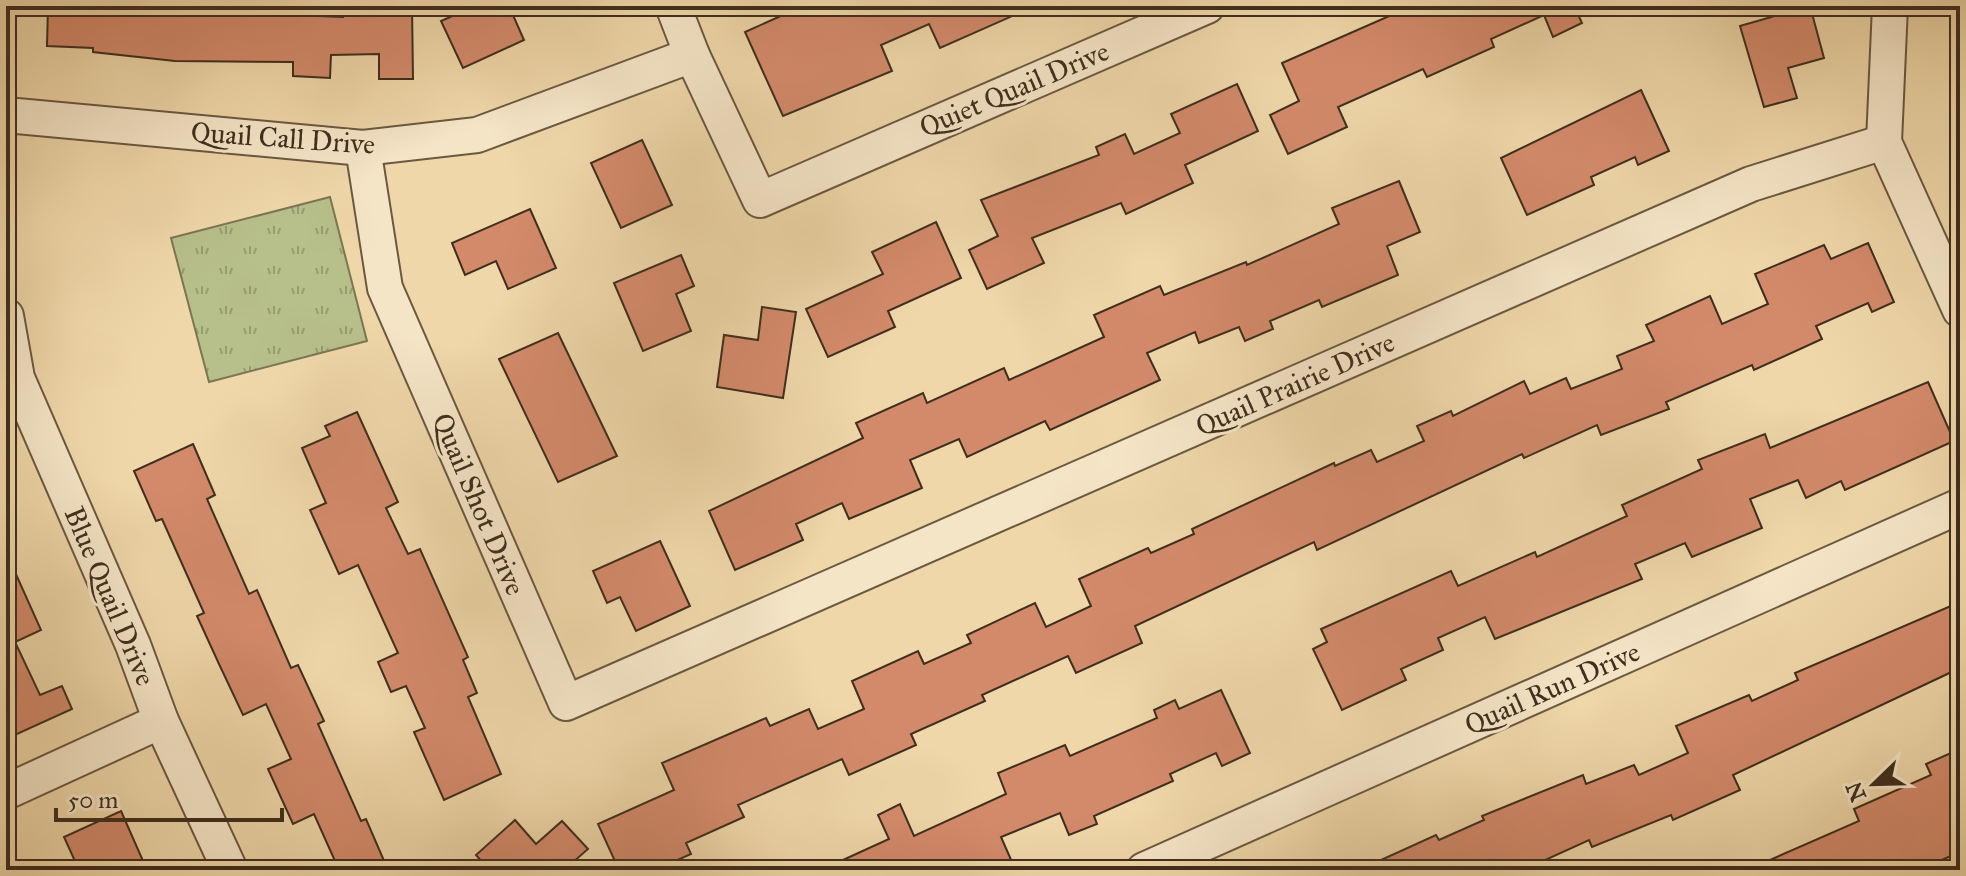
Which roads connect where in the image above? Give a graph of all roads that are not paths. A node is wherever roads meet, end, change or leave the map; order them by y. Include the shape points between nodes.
1 (673, 6) edge
2 (1207, 6) edge
3 (1890, 6) edge
4 (692, 55) junction
5 (6, 115) edge
6 (1884, 142) junction
7 (363, 148) junction
8 (1960, 310) edge
9 (6, 316) edge
10 (1960, 506) edge
11 (712, 639) joint
12 (161, 721) junction
13 (6, 792) edge
14 (230, 870) edge
15 (1144, 870) edge

1 - 4 street
2 - 4 street, Quiet Quail Drive via 760,200
3 - 6 street
4 - 7 street, Quail Call Drive via 477,135
5 - 7 street, Quail Call Drive
6 - 8 street
6 - 11 street, Quail Prairie Drive via 1751,184
7 - 11 street, Quail Shot Drive via 385,288 566,703
9 - 12 street, Blue Quail Drive via 17,378
10 - 15 street, Quail Run Drive
12 - 13 street
12 - 14 street, Blue Quail Drive

